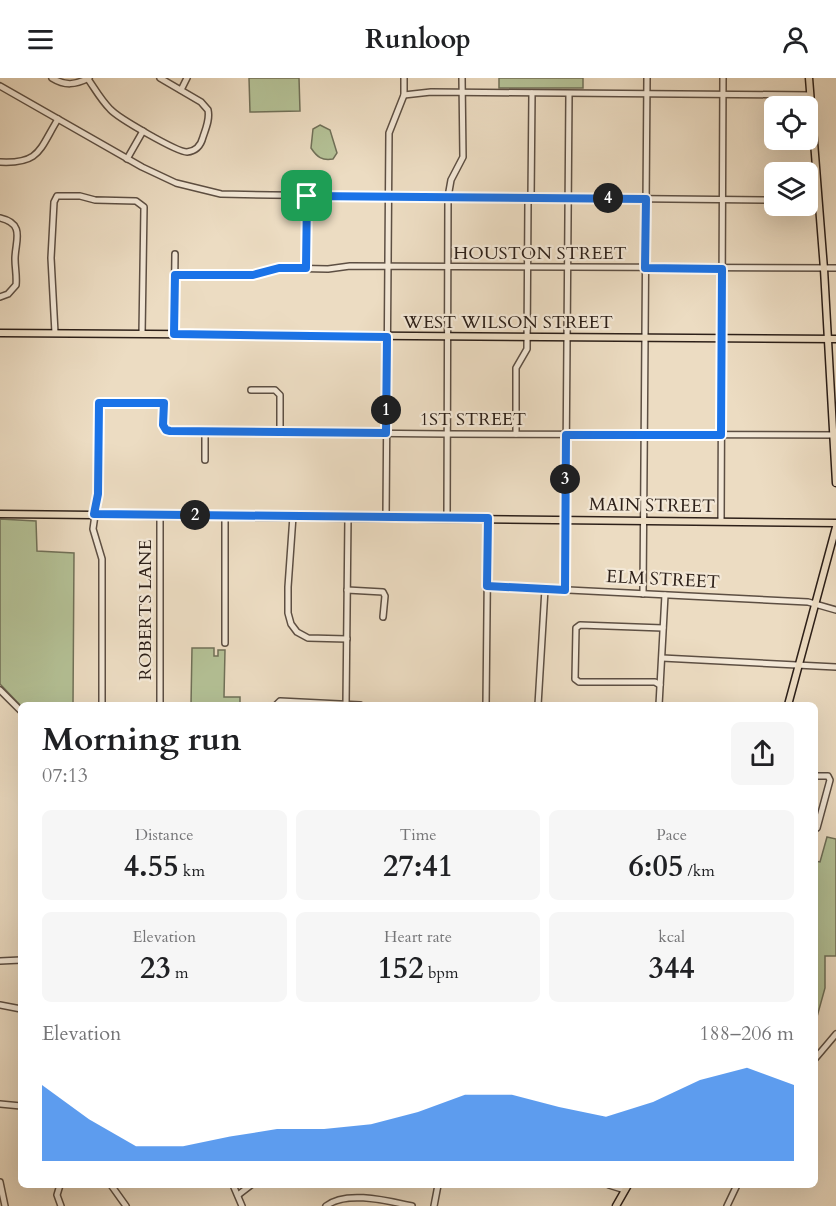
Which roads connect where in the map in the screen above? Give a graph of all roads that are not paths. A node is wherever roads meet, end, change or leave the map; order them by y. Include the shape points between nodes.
1 (52, 78) edge
2 (89, 78) edge
3 (160, 78) edge
4 (187, 78) edge
5 (404, 78) edge
6 (462, 78) edge
7 (647, 78) edge
8 (723, 78) edge
9 (809, 78) edge
10 (0, 86) edge
11 (181, 90) junction
12 (462, 93) junction
13 (532, 93) junction
14 (569, 94) junction
15 (646, 94) junction
16 (404, 95) junction
17 (723, 95) junction
18 (810, 95) junction
19 (58, 119) junction
20 (143, 131) junction
21 (128, 159) junction
22 (0, 162) edge
23 (814, 162) edge
24 (307, 196) junction
25 (388, 196) junction
26 (448, 197) junction
27 (531, 198) junction
28 (567, 198) junction
29 (646, 199) junction
30 (723, 200) junction
31 (764, 200) edge
32 (818, 210) edge
33 (0, 218) edge
34 (175, 254) dead end
35 (388, 267) junction
36 (448, 267) junction
37 (306, 268) junction
38 (528, 268) junction
39 (567, 268) junction
40 (645, 268) junction
41 (836, 268) edge
42 (722, 269) junction
43 (824, 269) junction
44 (175, 275) junction
45 (0, 297) edge
46 (0, 333) edge
47 (55, 333) junction
48 (142, 334) junction
49 (174, 334) junction
50 (387, 337) junction
51 (448, 337) junction
52 (527, 338) junction
53 (566, 338) junction
54 (645, 338) junction
55 (722, 339) junction
56 (828, 339) junction
57 (836, 339) edge
58 (251, 390) dead end
59 (205, 432) junction
60 (280, 432) junction
61 (386, 433) junction
62 (447, 434) junction
63 (516, 434) junction
64 (566, 435) junction
65 (644, 435) junction
66 (721, 435) junction
67 (835, 435) edge
68 (205, 460) dead end
69 (836, 483) edge
70 (0, 514) edge
71 (94, 514) junction
72 (160, 515) junction
73 (225, 516) junction
74 (293, 516) junction
75 (348, 517) junction
76 (386, 517) junction
77 (447, 518) junction
78 (488, 518) junction
79 (565, 519) junction
80 (643, 519) junction
81 (721, 520) junction
82 (836, 525) edge
83 (487, 586) junction
84 (545, 589) junction
85 (347, 590) junction
86 (565, 590) junction
87 (643, 594) junction
88 (665, 595) junction
89 (816, 603) junction
90 (836, 609) edge
91 (383, 616) dead end
92 (663, 628) junction
93 (347, 639) junction
94 (225, 643) dead end
95 (662, 658) junction
96 (799, 665) junction
97 (836, 668) edge
98 (660, 685) junction
99 (0, 690) edge
100 (102, 702) edge
101 (160, 702) edge
102 (279, 702) edge
103 (302, 702) edge
104 (346, 702) edge
105 (486, 702) edge
106 (538, 702) edge
107 (659, 702) edge
108 (789, 702) edge
109 (18, 708) edge
110 (818, 776) edge
111 (828, 776) junction
112 (836, 777) edge
113 (818, 825) edge
114 (18, 960) edge
115 (0, 961) edge
116 (0, 1005) edge
117 (18, 1008) edge
118 (836, 1034) edge
119 (818, 1055) edge
120 (0, 1104) edge
121 (18, 1106) edge
122 (0, 1182) edge
123 (59, 1188) edge
124 (113, 1188) edge
125 (234, 1188) edge
126 (247, 1188) edge
127 (437, 1188) edge
128 (625, 1188) edge
129 (735, 1188) edge
130 (238, 1195) junction
131 (6, 1206) edge
132 (61, 1206) edge
133 (126, 1206) edge
134 (242, 1206) edge
135 (326, 1206) edge
136 (411, 1206) edge
137 (434, 1206) edge
138 (616, 1206) edge
139 (726, 1206) edge

1 - 2 street via 72,84
2 - 20 street via 112,112
3 - 11 street
4 - 11 street
5 - 16 street
6 - 12 street
7 - 15 street
8 - 17 street
9 - 18 main road
10 - 19 street
11 - 20 street via 208,110 200,145 186,152
12 - 13 street
12 - 16 street
12 - 26 street via 463,157 451,180
13 - 14 street
13 - 27 street
14 - 15 street
14 - 28 street
15 - 17 street
15 - 29 street
16 - 25 street via 389,133
17 - 18 street
17 - 30 street
18 - 23 main road
19 - 21 street
19 - 22 street via 32,157 20,162
20 - 21 street
21 - 24 street via 176,183 203,191
24 - 25 street
24 - 37 street
25 - 26 street
25 - 35 street
26 - 27 street
26 - 36 street
27 - 28 street
27 - 38 street
28 - 29 street
28 - 39 street
29 - 30 street
29 - 40 street
30 - 31 street
30 - 42 street
32 - 43 main road
33 - 45 street via 10,222 18,235 13,290
34 - 44 street
35 - 36 street, HOUSTON STREET
35 - 37 street, HOUSTON STREET
35 - 50 street
36 - 38 street, HOUSTON STREET
36 - 51 street
37 - 44 street, HOUSTON STREET via 279,268 253,275
38 - 39 street, HOUSTON STREET
38 - 52 street
39 - 40 street, HOUSTON STREET
39 - 53 street
40 - 42 street, HOUSTON STREET
40 - 54 street
41 - 43 street, HOUSTON STREET
42 - 43 street, HOUSTON STREET
42 - 55 street
43 - 56 main road
44 - 49 street
46 - 47 main road, WEST WILSON STREET
47 - 48 main road, WEST WILSON STREET
47 - 48 street via 51,258 54,202 57,196 80,196 136,201 142,205
48 - 49 main road, WEST WILSON STREET
49 - 50 main road, WEST WILSON STREET
50 - 51 main road, WEST WILSON STREET
50 - 61 street
51 - 52 main road, WEST WILSON STREET
51 - 62 street
52 - 53 main road, WEST WILSON STREET
52 - 63 street via 526,354 516,368
53 - 54 main road, WEST WILSON STREET
53 - 64 street
54 - 55 main road, WEST WILSON STREET
54 - 65 street
55 - 56 main road, WEST WILSON STREET
55 - 66 street
56 - 57 main road, WEST WILSON STREET
56 - 67 main road
58 - 60 street via 275,390 280,395
59 - 60 street, 1ST STREET
59 - 68 street
59 - 71 street, 1ST STREET via 166,430 164,403 99,403 98,494
60 - 61 street, 1ST STREET
61 - 62 street, 1ST STREET
61 - 76 street
62 - 63 street, 1ST STREET
62 - 77 street
63 - 64 street, 1ST STREET
64 - 65 street, 1ST STREET
64 - 79 street
65 - 66 street, 1ST STREET
65 - 80 street
66 - 67 street, 1ST STREET
66 - 81 street
67 - 69 main road
70 - 71 main road, MAIN STREET
71 - 72 main road, MAIN STREET
71 - 100 street via 94,537 102,558
72 - 73 main road, MAIN STREET
72 - 101 street, ROBERTS LANE
73 - 74 main road, MAIN STREET
73 - 94 street
74 - 75 main road, MAIN STREET
74 - 93 street via 288,587 291,624 308,638
75 - 76 main road, MAIN STREET
75 - 85 street
76 - 77 main road, MAIN STREET
77 - 78 main road, MAIN STREET
78 - 79 main road, MAIN STREET
78 - 83 street
79 - 80 main road, MAIN STREET
79 - 86 street
80 - 81 main road, MAIN STREET
80 - 87 street
81 - 82 main road, MAIN STREET
82 - 89 main road
83 - 84 street, ELM STREET
83 - 105 street
84 - 86 street, ELM STREET
84 - 106 street
85 - 91 street via 383,592
85 - 93 street
86 - 87 street, ELM STREET
87 - 88 street, ELM STREET
88 - 89 street, ELM STREET
88 - 92 street
89 - 90 street, ELM STREET
89 - 96 main road
92 - 95 street
92 - 98 street via 576,628 575,679 579,682
93 - 104 street
95 - 96 street
95 - 98 street
96 - 97 street
96 - 108 main road
98 - 107 street
99 - 109 street
102 - 103 street
110 - 111 street
111 - 112 street
111 - 113 street via 830,785
114 - 115 street
116 - 117 street
118 - 119 street
120 - 121 street
122 - 131 street
123 - 132 street
124 - 133 street
125 - 130 street
126 - 130 street
127 - 137 street
128 - 138 main road
129 - 139 street
130 - 134 street
135 - 136 street via 338,1200 368,1198

